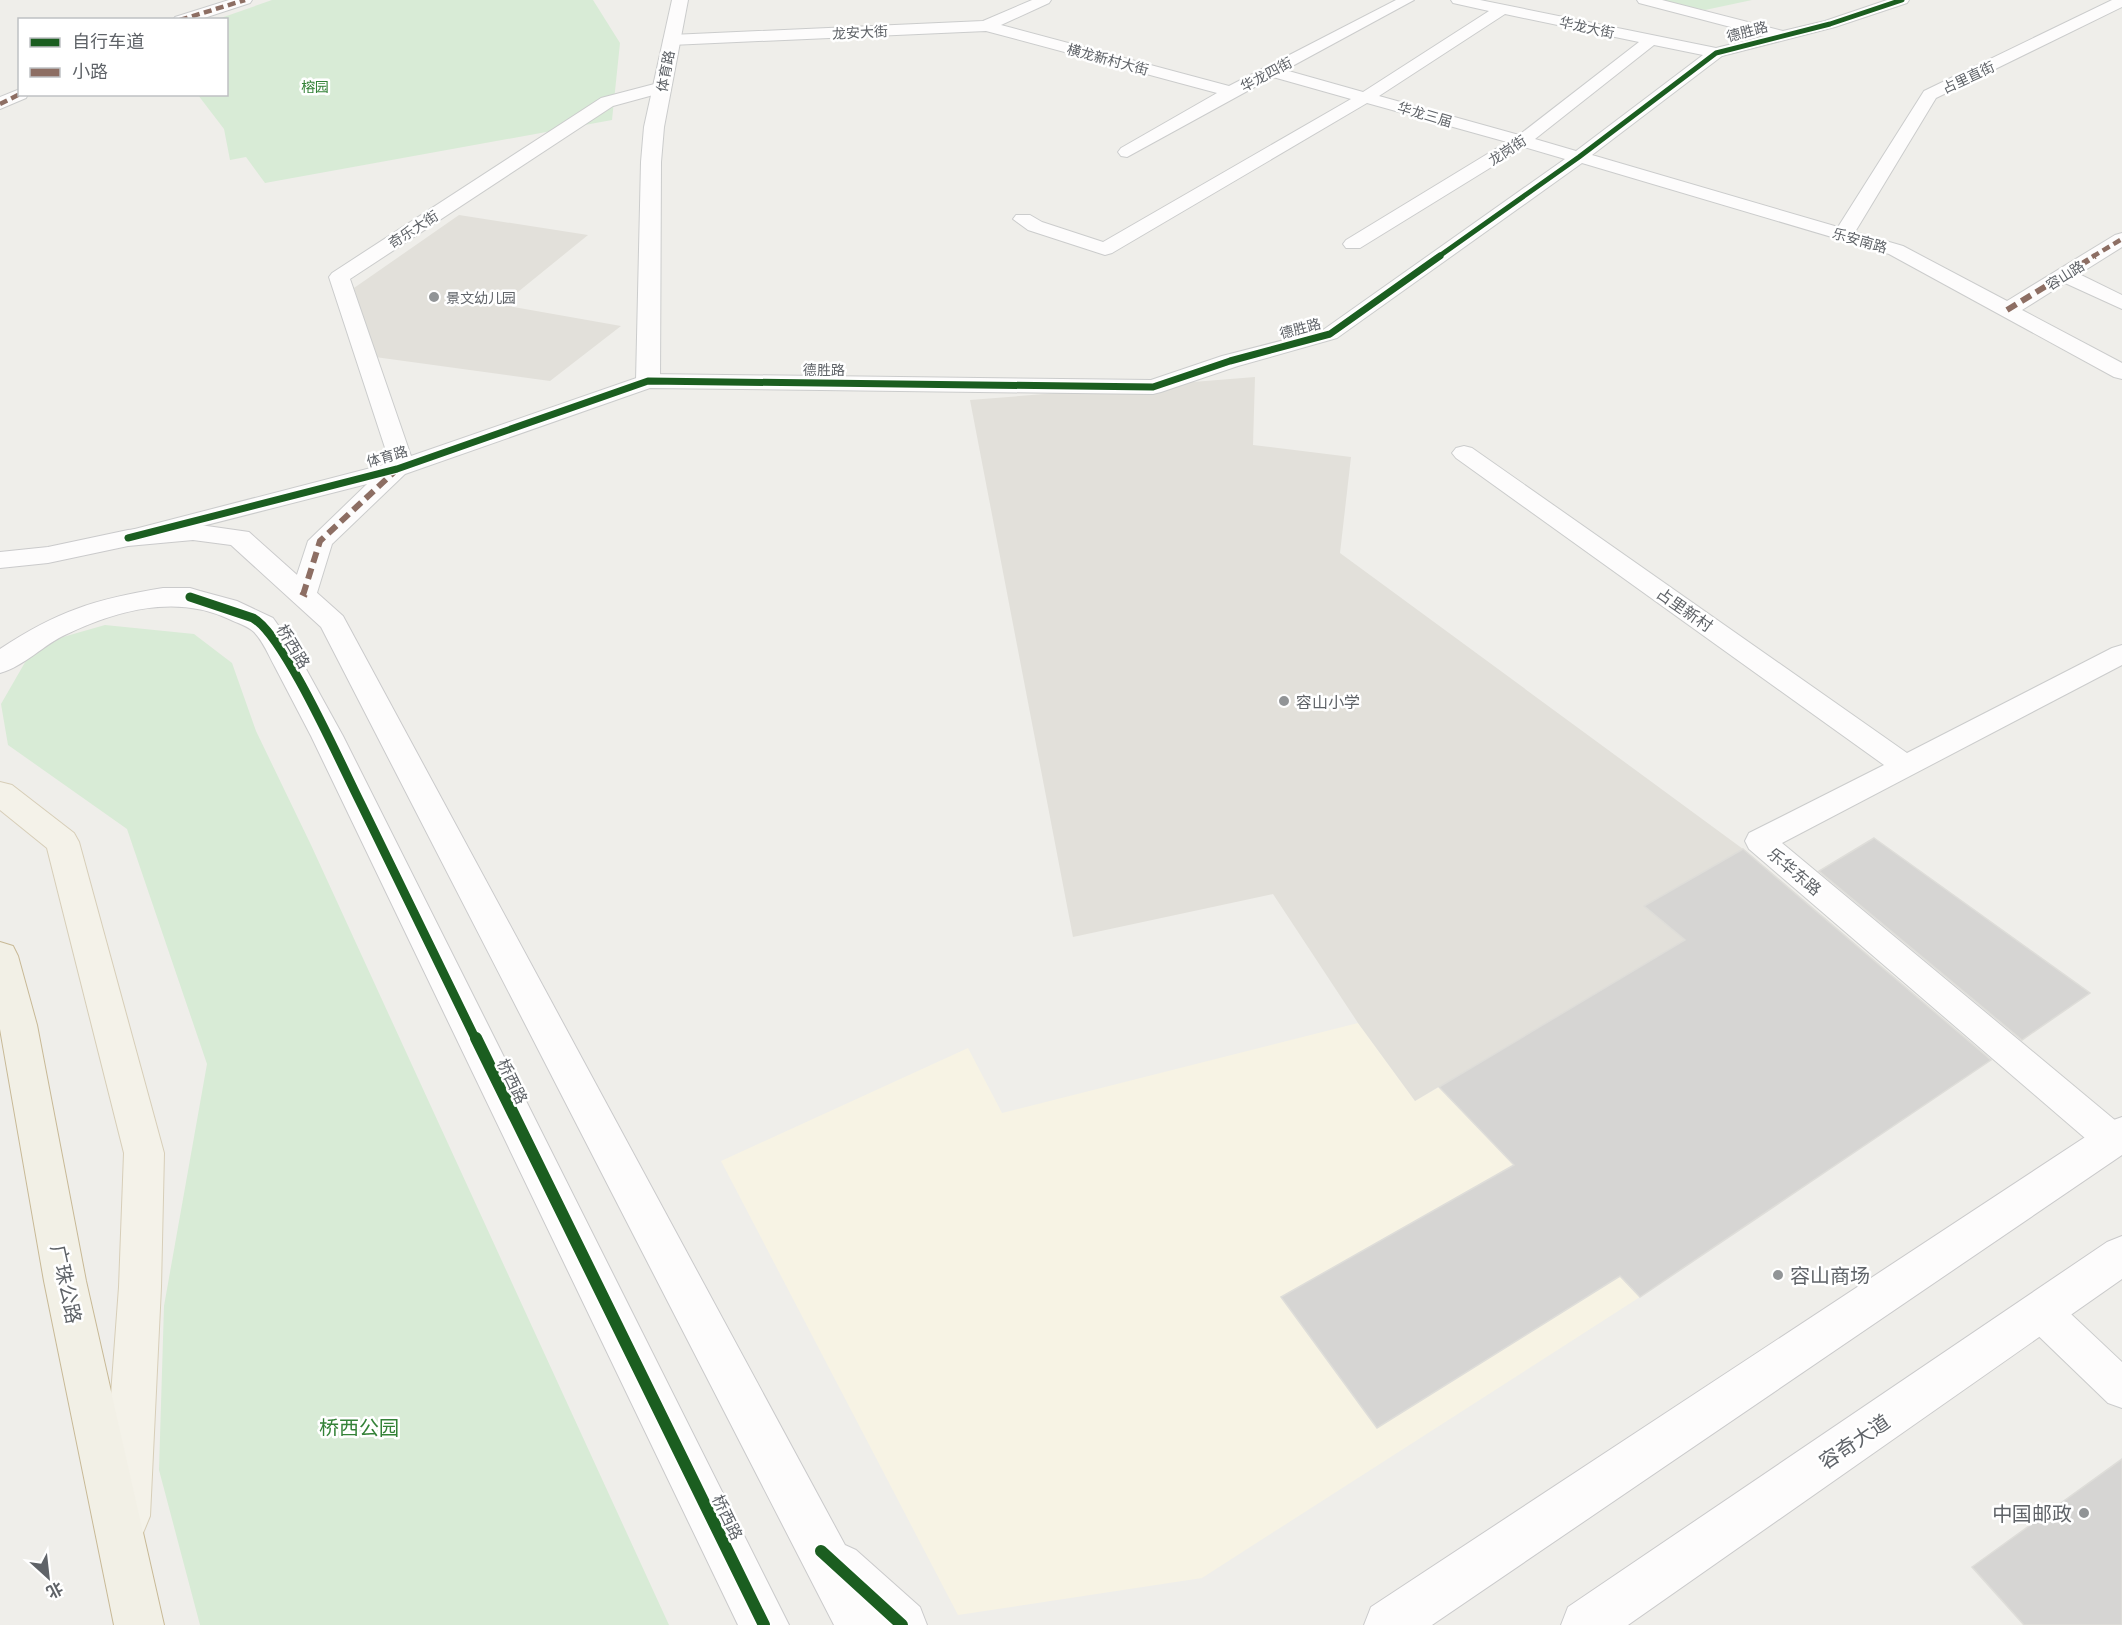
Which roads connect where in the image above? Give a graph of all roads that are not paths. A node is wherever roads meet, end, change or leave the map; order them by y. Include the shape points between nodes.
1 (245, 0) edge
2 (680, 0) edge
3 (1044, 0) edge
4 (1407, 0) edge
5 (1458, 0) edge
6 (1644, 0) edge
7 (1902, 0) edge
8 (2122, 2) edge
9 (1503, 9) junction
10 (186, 18) edge
11 (986, 26) junction
12 (1782, 36) junction
13 (671, 40) junction
14 (1651, 40) junction
15 (1716, 53) junction
16 (1272, 71) junction
17 (662, 87) junction
18 (1231, 92) junction
19 (18, 95) edge
20 (1366, 98) junction
21 (0, 104) edge
22 (1522, 141) junction
23 (1127, 152) dead end
24 (1579, 157) junction
25 (1023, 219) dead end
26 (1843, 235) junction
27 (2122, 239) edge
28 (1353, 244) dead end
29 (2064, 275) junction
30 (2122, 303) edge
31 (2007, 310) junction
32 (2122, 372) edge
33 (648, 381) junction
34 (1464, 453) dead end
35 (400, 468) junction
36 (128, 538) junction
37 (0, 560) edge
38 (303, 596) junction
39 (2122, 654) edge
40 (0, 663) edge
41 (1906, 766) junction
42 (0, 793) edge
43 (0, 956) edge
44 (2118, 1137) edge
45 (2122, 1255) edge
46 (2041, 1312) junction
47 (2122, 1389) edge
48 (124, 1548) junction
49 (821, 1551) junction
50 (138, 1619) edge
51 (764, 1625) edge
52 (861, 1625) edge
53 (902, 1625) edge
54 (1389, 1625) edge
55 (1586, 1625) edge

1 - 10 street
2 - 13 main road, 体育路
3 - 11 street, 龙安大街
4 - 16 street, 华龙四街
5 - 9 street, 华龙大街
6 - 12 street
7 - 12 street, 德胜路
8 - 26 street, 占里直街 via 1930,95
9 - 14 street, 华龙大街
9 - 20 street
11 - 13 street, 龙安大街
11 - 18 street, 横龙新村大街
12 - 15 street, 德胜路
13 - 17 main road, 体育路
14 - 15 street, 华龙大街
14 - 22 street, 龙岗街
15 - 24 street, 德胜路
16 - 18 street, 华龙四街
16 - 20 street, 华龙三届
17 - 33 main road, 体育路 via 651,162
17 - 35 street, 奇乐大街 via 607,102 339,277
18 - 23 street, 华龙四街
19 - 21 street
20 - 22 street, 华龙三届
20 - 25 street via 1106,249
22 - 24 street, 华龙三届
22 - 28 street, 龙岗街
24 - 26 street, 乐安南路
24 - 33 street, 德胜路 via 1330,334 1153,387
26 - 31 street, 乐安南路 via 1896,250
27 - 29 street, 容山路
29 - 30 street
29 - 31 street, 容山路
31 - 32 street, 乐安南路
33 - 35 street, 体育路
34 - 41 street, 占里新村
35 - 36 street, 体育路
35 - 38 street, 体育路 via 320,541
36 - 37 main road via 48,555
36 - 38 main road via 193,532 239,538
38 - 49 main road via 333,622
39 - 41 street, 乐华东路
40 - 51 main road, 桥西路 via 44,633 119,603 190,597 227,607 263,624 327,736
41 - 44 street, 乐华东路 via 1760,841
42 - 48 main road via 62,842 144,1153
43 - 48 highway, 广珠公路 via 18,1024 65,1281
44 - 54 main road
45 - 46 main road, 容奇大道
46 - 47 street
46 - 55 main road, 容奇大道
48 - 50 highway, 广珠公路
49 - 52 main road
49 - 53 main road

